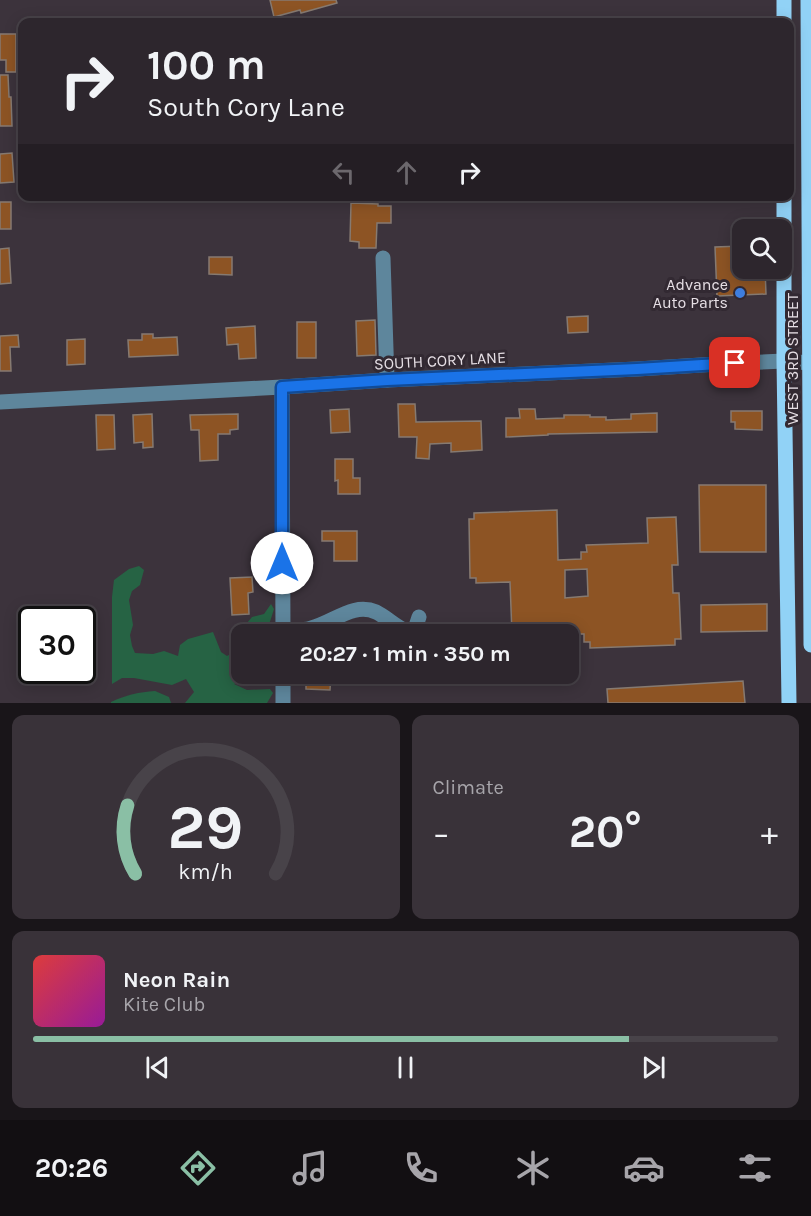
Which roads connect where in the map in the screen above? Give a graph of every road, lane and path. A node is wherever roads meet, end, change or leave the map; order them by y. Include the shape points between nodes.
1 (784, 0) edge
2 (799, 0) edge
3 (808, 0) edge
4 (784, 18) edge
5 (808, 66) junction
6 (784, 201) edge
7 (383, 258) dead end
8 (784, 361) junction
9 (810, 363) edge
10 (387, 380) junction
11 (282, 387) junction
12 (0, 402) edge
13 (811, 480) edge
14 (418, 617) dead end
15 (283, 624) edge
16 (322, 624) edge
17 (395, 624) edge
18 (416, 624) edge
19 (811, 645) edge
20 (283, 684) edge
21 (283, 703) edge
22 (789, 703) edge

1 - 4 main road
2 - 5 main road
3 - 5 main road, WEST 3RD STREET
5 - 9 main road, WEST 3RD STREET
6 - 8 main road, WEST 3RD STREET
7 - 10 street
8 - 9 street, SOUTH CORY LANE
8 - 10 street, SOUTH CORY LANE
8 - 22 main road, WEST 3RD STREET
9 - 13 main road, WEST 3RD STREET
10 - 11 street, SOUTH CORY LANE
11 - 12 street, SOUTH CORY LANE
11 - 15 street
13 - 19 main road, WEST 3RD STREET
14 - 18 street
16 - 17 street via 355,609 376,612
20 - 21 street

